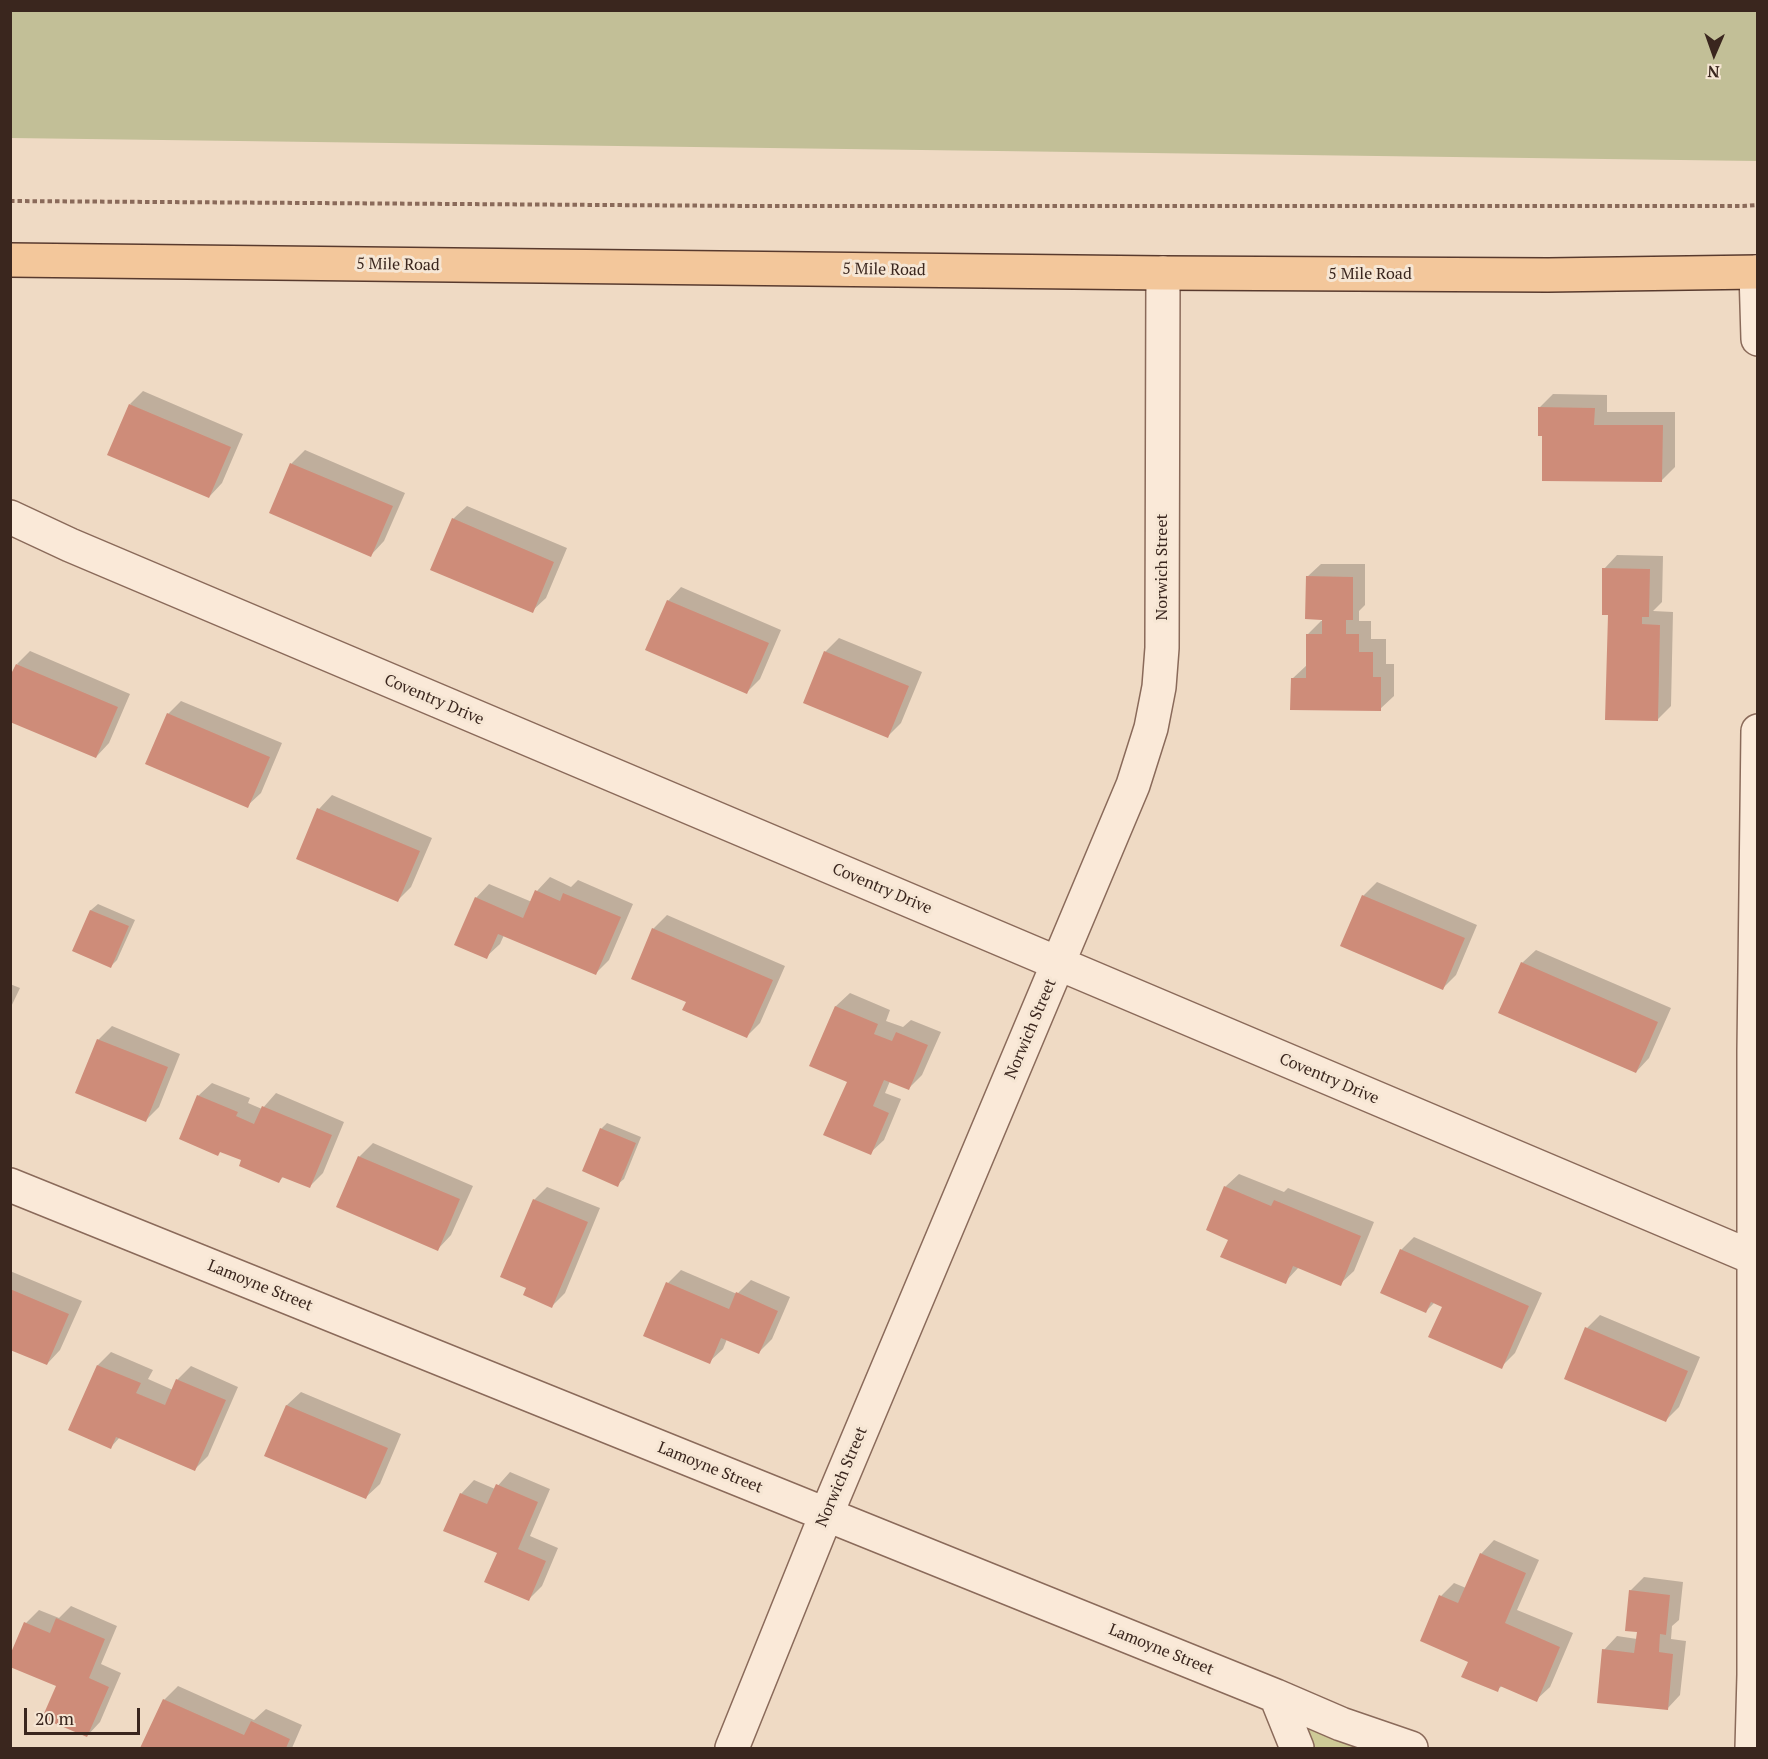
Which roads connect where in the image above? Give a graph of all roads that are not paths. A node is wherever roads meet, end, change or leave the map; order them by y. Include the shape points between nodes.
1 (10, 260) edge
2 (1757, 272) edge
3 (1163, 273) junction
4 (1758, 339) edge
5 (10, 517) edge
6 (1758, 731) edge
7 (1058, 964) junction
8 (10, 1185) edge
9 (1754, 1258) junction
10 (826, 1515) junction
11 (1276, 1696) junction
12 (732, 1749) edge
13 (1297, 1749) edge
14 (1411, 1749) edge
15 (1752, 1749) edge

1 - 3 main road, 5 Mile Road
2 - 3 main road, 5 Mile Road
2 - 4 street
3 - 7 street, Norwich Street via 1159,687 1151,728 1132,785
5 - 7 street, Coventry Drive
6 - 9 street
7 - 9 street, Coventry Drive
7 - 10 street, Norwich Street
8 - 10 street, Lamoyne Street
9 - 15 street
10 - 11 street, Lamoyne Street
10 - 12 street, Norwich Street
11 - 13 street
11 - 14 street, Lamoyne Street

